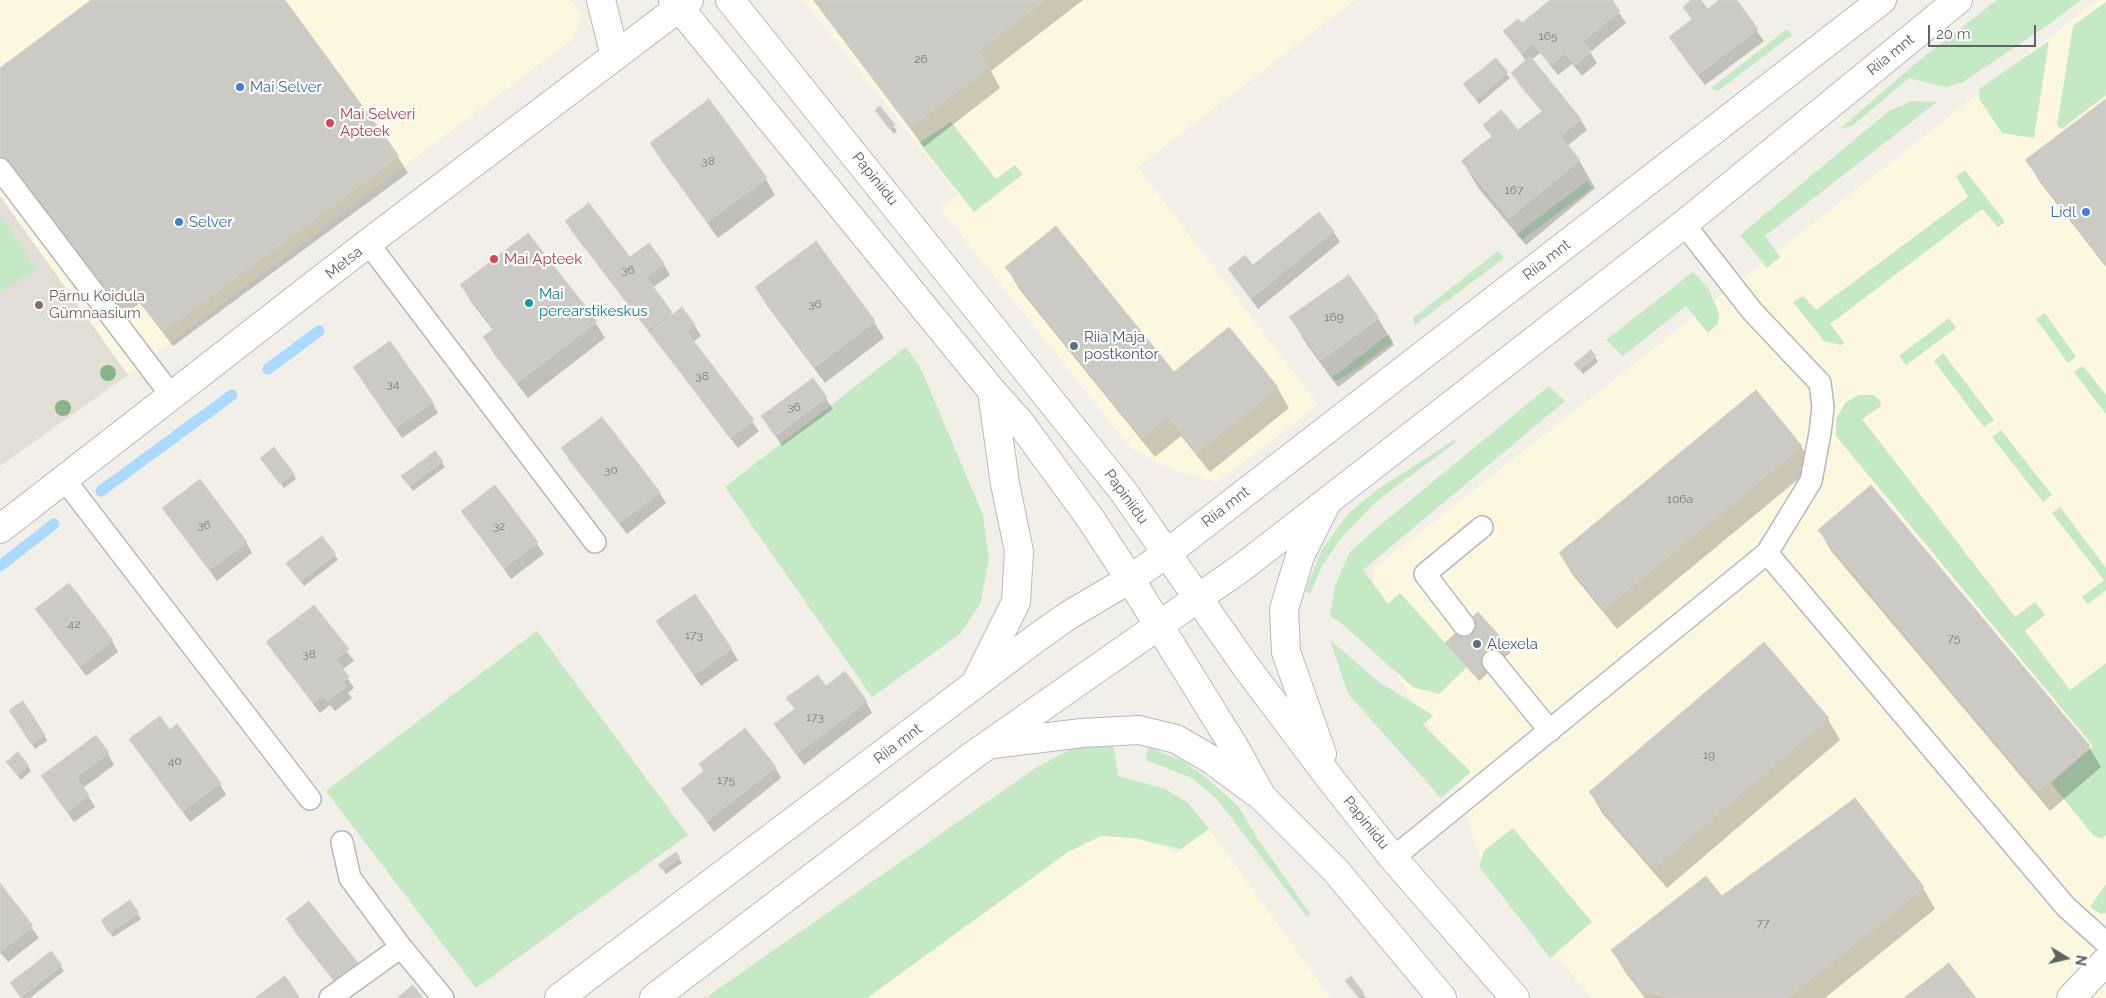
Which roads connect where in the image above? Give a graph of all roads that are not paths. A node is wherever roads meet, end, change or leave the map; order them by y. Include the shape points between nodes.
1 (601, 0) edge
2 (730, 0) edge
3 (1882, 0) edge
4 (1958, 0) edge
5 (680, 2) edge
6 (615, 56) junction
7 (0, 169) edge
8 (1684, 224) junction
9 (368, 243) junction
10 (992, 391) junction
11 (171, 395) junction
12 (64, 479) junction
13 (1327, 500) junction
14 (9, 522) edge
15 (1482, 527) dead end
16 (594, 542) dead end
17 (1766, 553) junction
18 (1166, 554) junction
19 (1130, 579) junction
20 (1199, 598) junction
21 (1464, 625) dead end
22 (1160, 626) junction
23 (1492, 661) dead end
24 (973, 688) junction
25 (1550, 731) junction
26 (989, 744) junction
27 (1332, 781) junction
28 (1262, 797) junction
29 (310, 799) dead end
30 (342, 842) dead end
31 (1393, 858) junction
32 (2106, 944) edge
33 (401, 947) junction
34 (2106, 961) edge
35 (330, 998) edge
36 (443, 998) edge
37 (559, 998) edge
38 (654, 998) edge
39 (1442, 998) edge
40 (1515, 998) edge
41 (2071, 998) edge

1 - 6 main road
2 - 18 main road, Papiniidu via 1123,491
3 - 18 main road, Riia mnt
4 - 8 main road, Riia mnt
5 - 6 main road, Metsa
5 - 10 main road
6 - 9 main road, Metsa
7 - 11 lane
8 - 13 main road, Riia mnt
8 - 17 lane via 1752,311 1820,384 1820,433 1811,481
9 - 11 main road, Metsa
9 - 16 lane
10 - 19 main road via 1019,421 1067,486
10 - 24 main road via 1005,484 1019,550 1016,602
11 - 12 main road, Metsa
12 - 14 main road, Metsa
12 - 29 lane
13 - 20 main road, Riia mnt
13 - 27 main road via 1300,556 1284,608 1286,652
15 - 21 lane via 1425,574
17 - 25 lane
17 - 32 lane via 2066,907
18 - 19 main road, Riia mnt
18 - 20 main road, Papiniidu
19 - 22 main road
19 - 24 main road, Riia mnt via 1069,615
20 - 22 main road, Riia mnt
20 - 27 main road, Papiniidu
22 - 26 main road, Riia mnt
22 - 28 main road
23 - 25 lane
24 - 37 main road, Riia mnt
25 - 31 lane
26 - 28 main road via 1139,730 1176,739 1212,760
26 - 38 main road, Riia mnt
27 - 31 main road, Papiniidu
28 - 39 main road via 1336,871
30 - 33 lane via 350,878
31 - 40 main road, Papiniidu
33 - 35 lane
33 - 36 lane
34 - 41 main road

